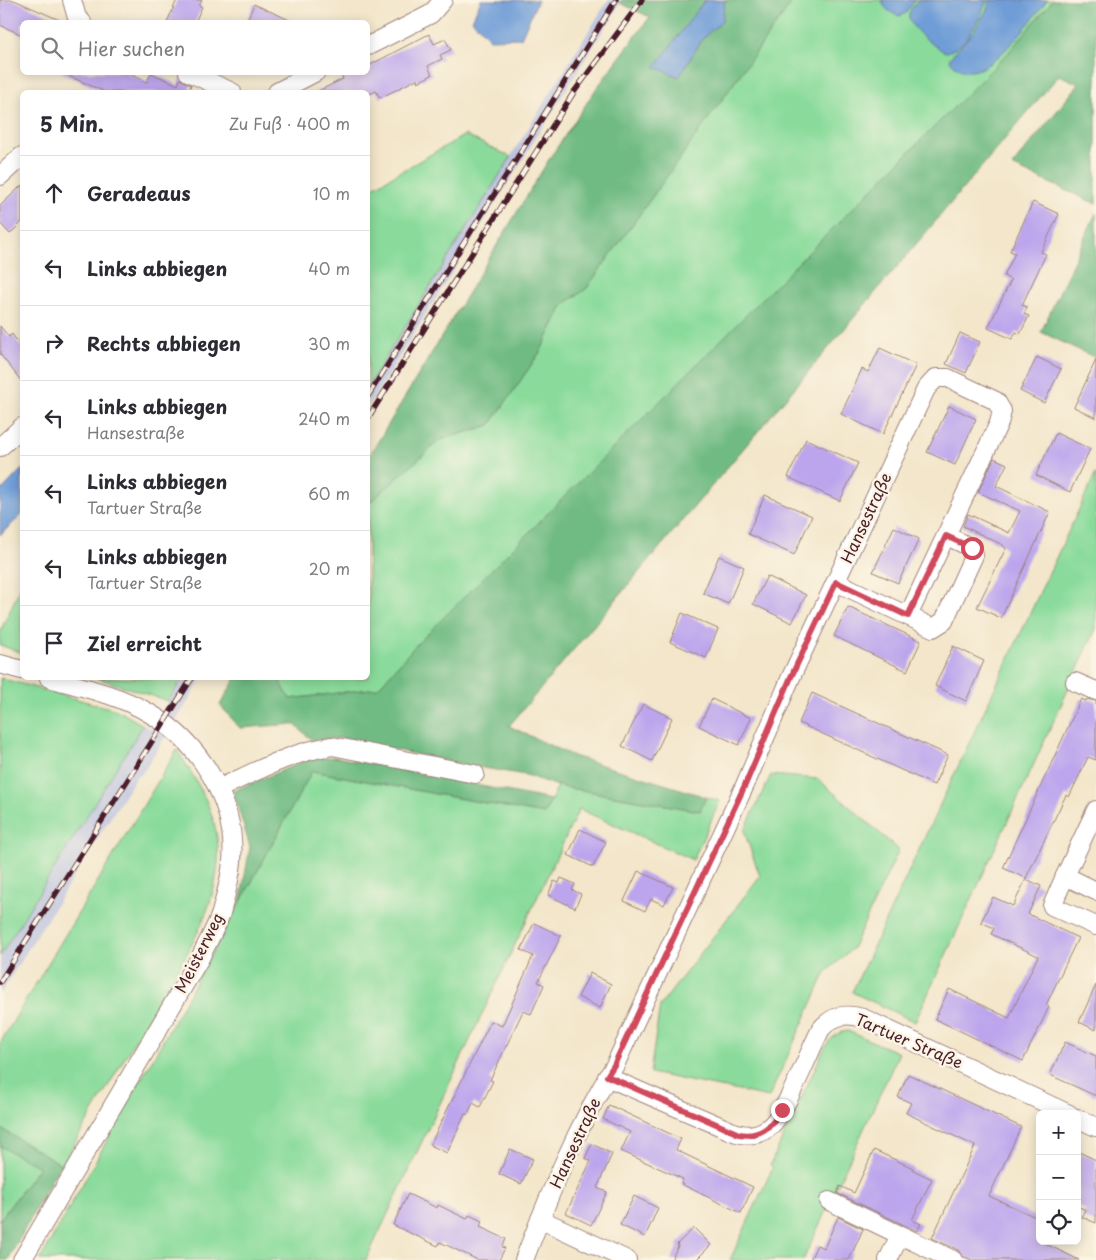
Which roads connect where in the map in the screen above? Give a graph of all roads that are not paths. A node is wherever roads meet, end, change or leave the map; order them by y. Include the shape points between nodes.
1 (72, 0) edge
2 (443, 0) edge
3 (79, 20) edge
4 (370, 45) edge
5 (195, 75) edge
6 (310, 75) edge
7 (228, 90) edge
8 (281, 90) edge
9 (20, 158) edge
10 (0, 176) edge
11 (20, 429) edge
12 (0, 447) edge
13 (946, 536) junction
14 (836, 582) junction
15 (908, 616) junction
16 (0, 664) edge
17 (20, 669) edge
18 (56, 680) edge
19 (1076, 682) dead end
20 (1096, 691) edge
21 (475, 774) dead end
22 (218, 789) junction
23 (1096, 810) edge
24 (1065, 876) junction
25 (1096, 890) edge
26 (1096, 926) edge
27 (607, 1076) junction
28 (1060, 1110) edge
29 (1081, 1120) edge
30 (1096, 1127) edge
31 (829, 1201) dead end
32 (540, 1219) junction
33 (900, 1235) junction
34 (22, 1260) edge
35 (524, 1260) edge
36 (627, 1260) edge
37 (888, 1260) edge
38 (953, 1260) edge

1 - 3 street
2 - 4 street via 431,14
5 - 7 street
6 - 8 street
9 - 10 street
11 - 12 street
13 - 14 street, Hansestraße via 1002,411 996,401 948,378 936,378 926,389
13 - 15 street
13 - 15 street via 972,548 974,555 944,621 933,628
14 - 15 street
14 - 27 street, Hansestraße via 745,785
16 - 17 street
18 - 22 street, Meisterweg via 116,698 164,722 189,744
19 - 20 street
21 - 22 street via 332,746 312,749 274,763
22 - 34 street, Meisterweg via 228,822 232,861 221,914 200,958
23 - 24 street
24 - 25 street
24 - 26 street via 1052,906
27 - 28 street, Tartuer Straße via 731,1131 757,1134 770,1126 782,1110 821,1029 832,1019 849,1015 863,1018
27 - 32 street, Hansestraße
29 - 30 street
31 - 33 street
32 - 35 street, Hansestraße
32 - 36 street
33 - 37 street
33 - 38 street

